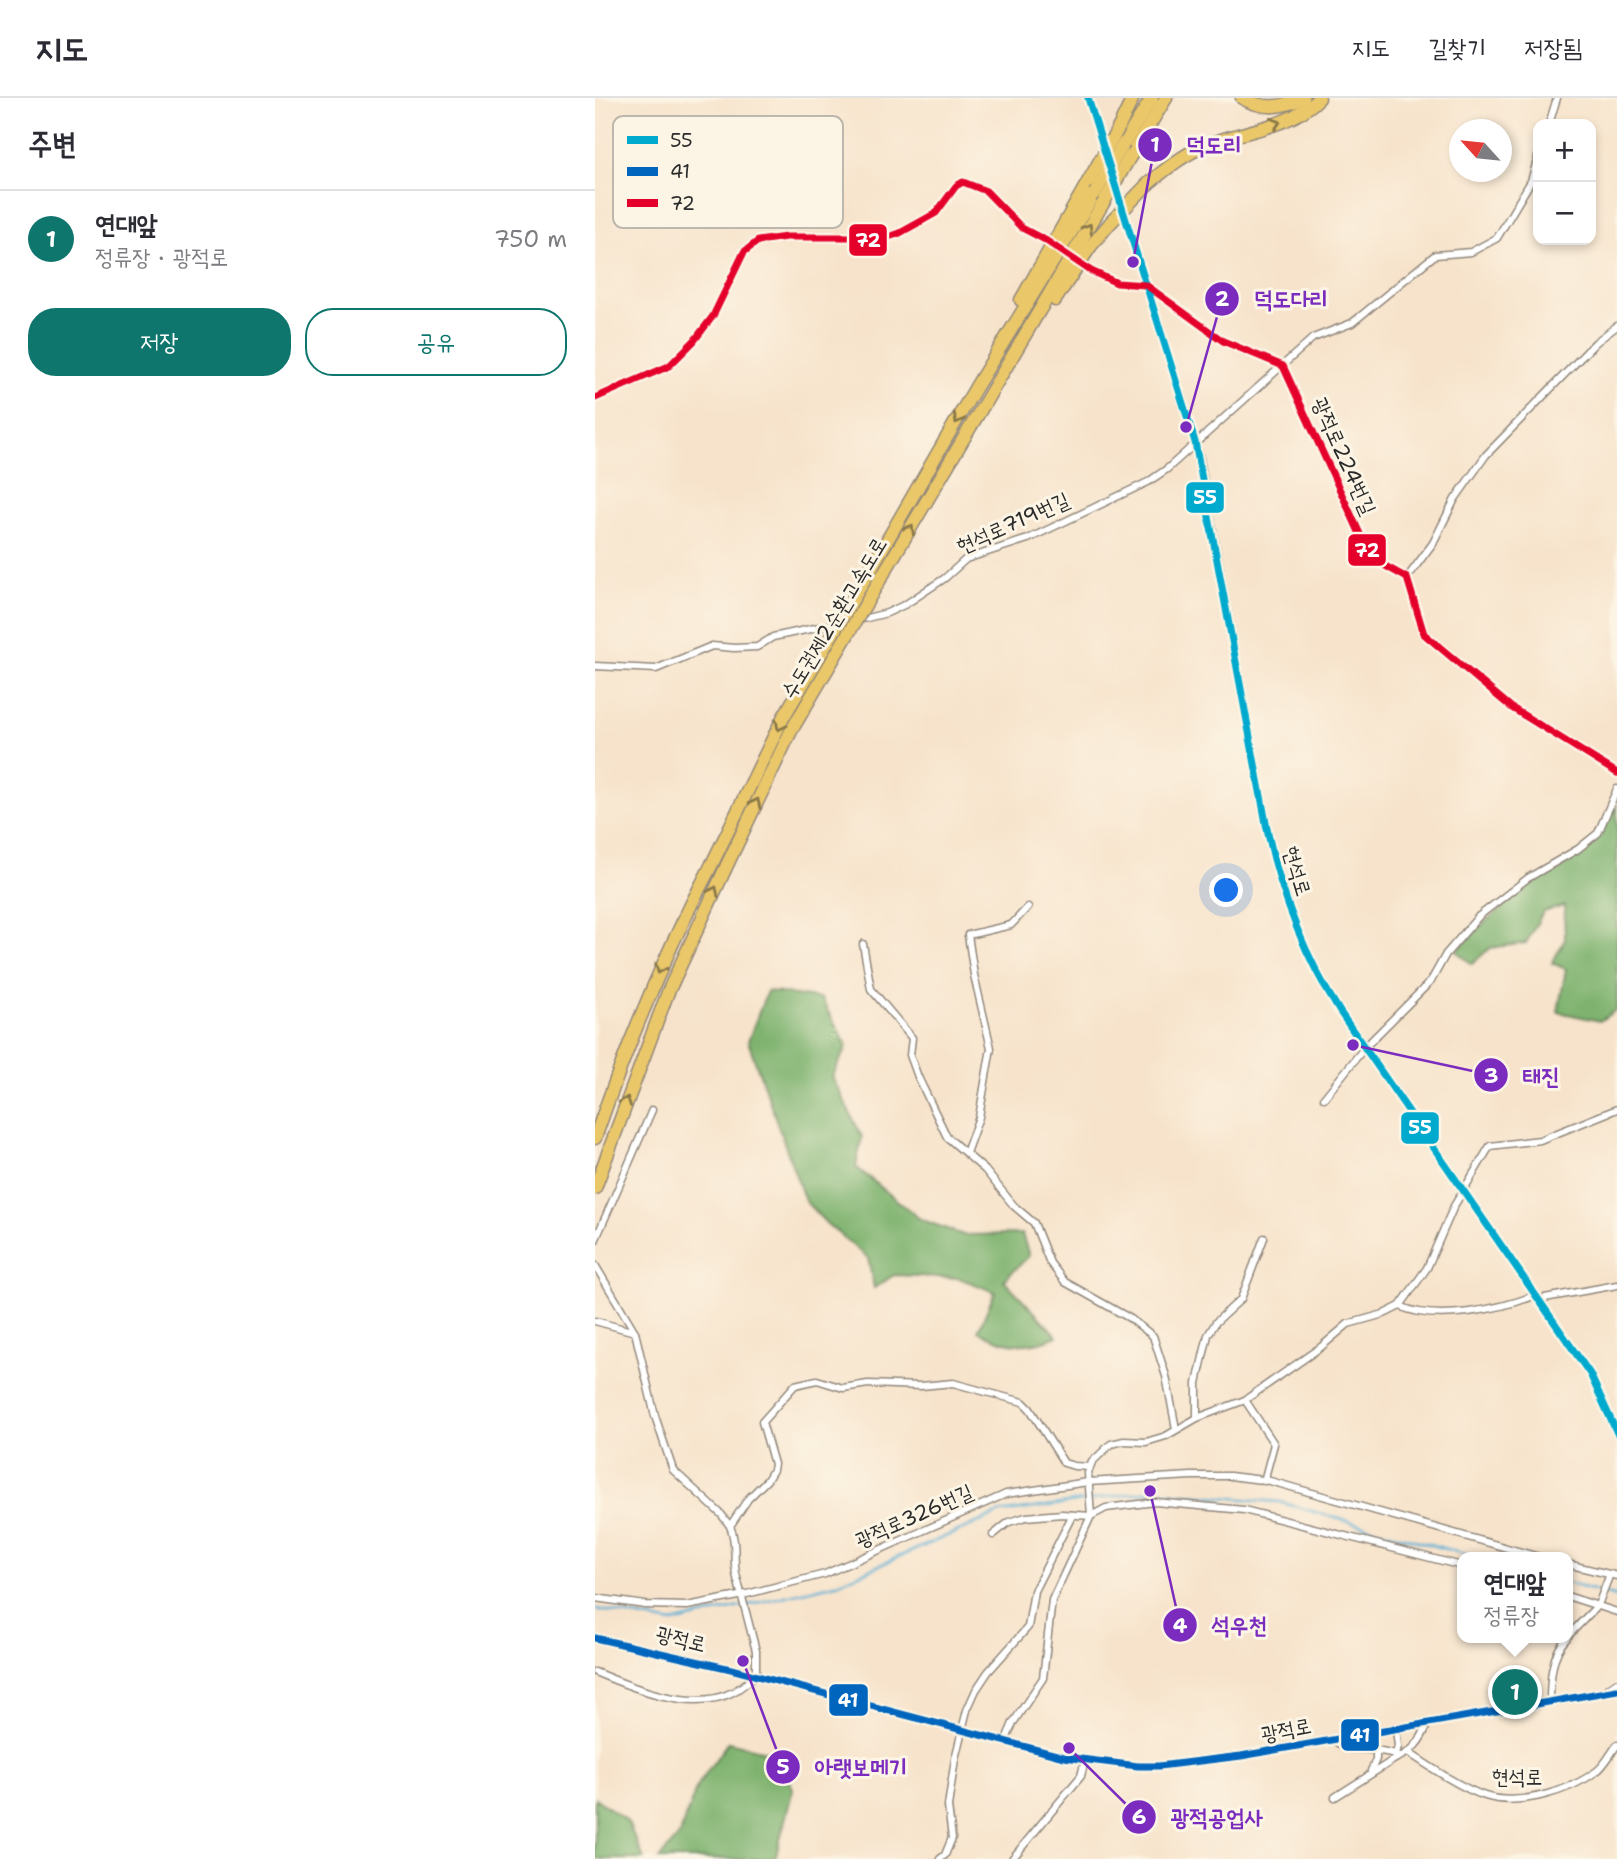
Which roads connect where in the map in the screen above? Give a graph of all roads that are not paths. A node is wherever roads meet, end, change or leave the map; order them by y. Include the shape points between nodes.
1 (1088, 98) edge
2 (1133, 98) edge
3 (1152, 98) edge
4 (1166, 98) edge
5 (1242, 98) edge
6 (1303, 98) edge
7 (1319, 98) edge
8 (1557, 98) edge
9 (1551, 119) edge
10 (1533, 174) edge
11 (1091, 187) junction
12 (1045, 240) dead end
13 (1091, 271) dead end
14 (1146, 285) junction
15 (1617, 326) edge
16 (1283, 366) junction
17 (595, 398) edge
18 (1195, 442) junction
19 (941, 477) junction
20 (1407, 578) junction
21 (869, 585) junction
22 (595, 666) edge
23 (1617, 773) edge
24 (1617, 789) edge
25 (1028, 907) dead end
26 (863, 944) dead end
27 (1365, 1047) junction
28 (1324, 1098) dead end
29 (1617, 1109) edge
30 (652, 1110) dead end
31 (595, 1138) edge
32 (966, 1153) junction
33 (595, 1188) edge
34 (1464, 1191) junction
35 (1264, 1238) dead end
36 (595, 1241) edge
37 (595, 1265) edge
38 (1617, 1285) edge
39 (1537, 1297) junction
40 (1400, 1306) junction
41 (595, 1321) edge
42 (635, 1332) junction
43 (1245, 1400) junction
44 (1197, 1418) junction
45 (1176, 1429) junction
46 (1617, 1433) edge
47 (1090, 1467) junction
48 (1264, 1481) junction
49 (1087, 1482) junction
50 (1091, 1513) junction
51 (1072, 1516) junction
52 (730, 1526) junction
53 (993, 1535) dead end
54 (1521, 1552) edge
55 (1457, 1565) edge
56 (1573, 1565) edge
57 (1614, 1575) edge
58 (741, 1595) junction
59 (595, 1598) edge
60 (1573, 1598) edge
61 (1598, 1605) junction
62 (1617, 1612) edge
63 (1573, 1632) edge
64 (595, 1639) edge
65 (1561, 1643) edge
66 (595, 1672) edge
67 (756, 1676) junction
68 (1617, 1683) edge
69 (1617, 1690) edge
70 (1601, 1693) junction
71 (1617, 1697) edge
72 (1550, 1702) junction
73 (1428, 1723) junction
74 (1396, 1729) junction
75 (963, 1732) junction
76 (1330, 1740) junction
77 (1002, 1742) junction
78 (1617, 1745) edge
79 (1376, 1750) junction
80 (1409, 1753) junction
81 (1395, 1756) junction
82 (1085, 1760) junction
83 (1370, 1773) junction
84 (1335, 1797) dead end
85 (946, 1858) edge
86 (1012, 1859) edge

1 - 14 street
2 - 11 highway, bridge
3 - 11 highway, bridge
19 -> 4 highway, 수도권제2순환고속도로, bridge
5 - 6 highway via 1271,108
19 -> 7 highway, bridge via 1090,247 1149,183 1202,147 1299,115
8 - 9 street
10 - 16 street, 현석로719번길 via 1497,239 1471,252 1435,255 1352,323 1313,338
11 -> 21 highway, 수도권제2순환고속도로 via 1025,292
12 - 17 street via 1011,219 986,191 963,182 936,213 880,240 786,237 758,241 744,252 713,316 669,366
13 - 14 street via 1118,283
14 - 16 street via 1223,341
14 - 18 street
15 - 20 street via 1486,455
16 - 18 street, 현석로719번길
16 - 20 street, 광적로224번길 via 1371,558
18 - 22 street, 현석로719번길 via 1149,482 1028,539 966,559 927,591 887,613 773,637 757,647 712,646 656,669
18 - 27 street, 현석로 via 1277,873 1316,972
21 -> 19 highway, 수도권제2순환고속도로
20 - 23 street via 1424,634 1512,708
21 -> 31 highway, 수도권제2순환고속도로, bridge via 783,718 676,931
33 -> 21 highway, 수도권제2순환고속도로, bridge via 668,992 791,731
24 - 27 street via 1598,833 1479,916 1446,954 1431,981
25 - 32 street via 1011,925 968,935 991,1048 979,1117
26 - 32 street via 871,989 912,1038 910,1055 918,1077 947,1137
27 - 28 street
27 - 34 street, 현석로
29 - 34 street via 1540,1140 1490,1146
30 - 36 street
32 - 45 street via 1034,1223 1050,1263 1065,1282 1153,1336
34 - 39 street, 현석로
34 - 40 street via 1427,1268
35 - 44 street via 1241,1299 1208,1335 1197,1383
37 - 42 street
38 - 39 street
39 - 40 street via 1447,1314 1423,1314
39 - 46 street, 현석로 via 1590,1374
40 - 43 street via 1348,1324
41 - 42 street
42 - 52 street via 673,1470
43 - 44 street
43 - 48 street via 1274,1444
44 - 45 street
45 - 47 street via 1146,1442 1111,1444
47 - 49 street
47 - 52 street via 1064,1463 1023,1402 953,1383 843,1388 817,1380 795,1385 762,1422 773,1470
48 - 49 street, 광적로326번길 via 1191,1476
48 - 54 street, 광적로326번길
49 - 50 street
49 - 58 street, 광적로326번길 via 1006,1494 825,1574
50 - 51 street
50 - 55 street via 1155,1502 1244,1510
50 - 77 street via 1052,1600 1043,1678
51 - 53 street via 1027,1517 1009,1522
51 - 75 street via 1034,1591 1027,1627 976,1690
52 - 58 street
56 - 57 street
57 - 61 street
58 - 59 street, 광적로326번길 via 687,1606
58 - 67 street via 750,1622
60 - 61 street
61 - 62 street
61 - 63 street
64 - 67 main road, 광적로
65 - 72 street via 1550,1678
66 - 67 street via 635,1689 679,1699 732,1693
67 - 75 main road, 광적로
68 - 70 street
69 - 70 main road, 광적로
70 - 71 main road
70 - 72 main road, 광적로
72 - 73 main road, 광적로
73 - 74 main road, 광적로
73 - 80 street
74 - 76 main road, 광적로
74 - 81 street
75 - 77 main road, 광적로
75 - 85 street via 948,1806 952,1838
76 - 79 street via 1349,1749
76 - 82 main road, 광적로 via 1159,1766
77 - 82 main road, 광적로
78 - 80 street, 현석로 via 1600,1769 1558,1793 1504,1799 1485,1796
79 - 81 street
79 - 83 street
80 - 81 street
81 - 83 street
82 - 86 street via 1081,1776
83 - 84 street

